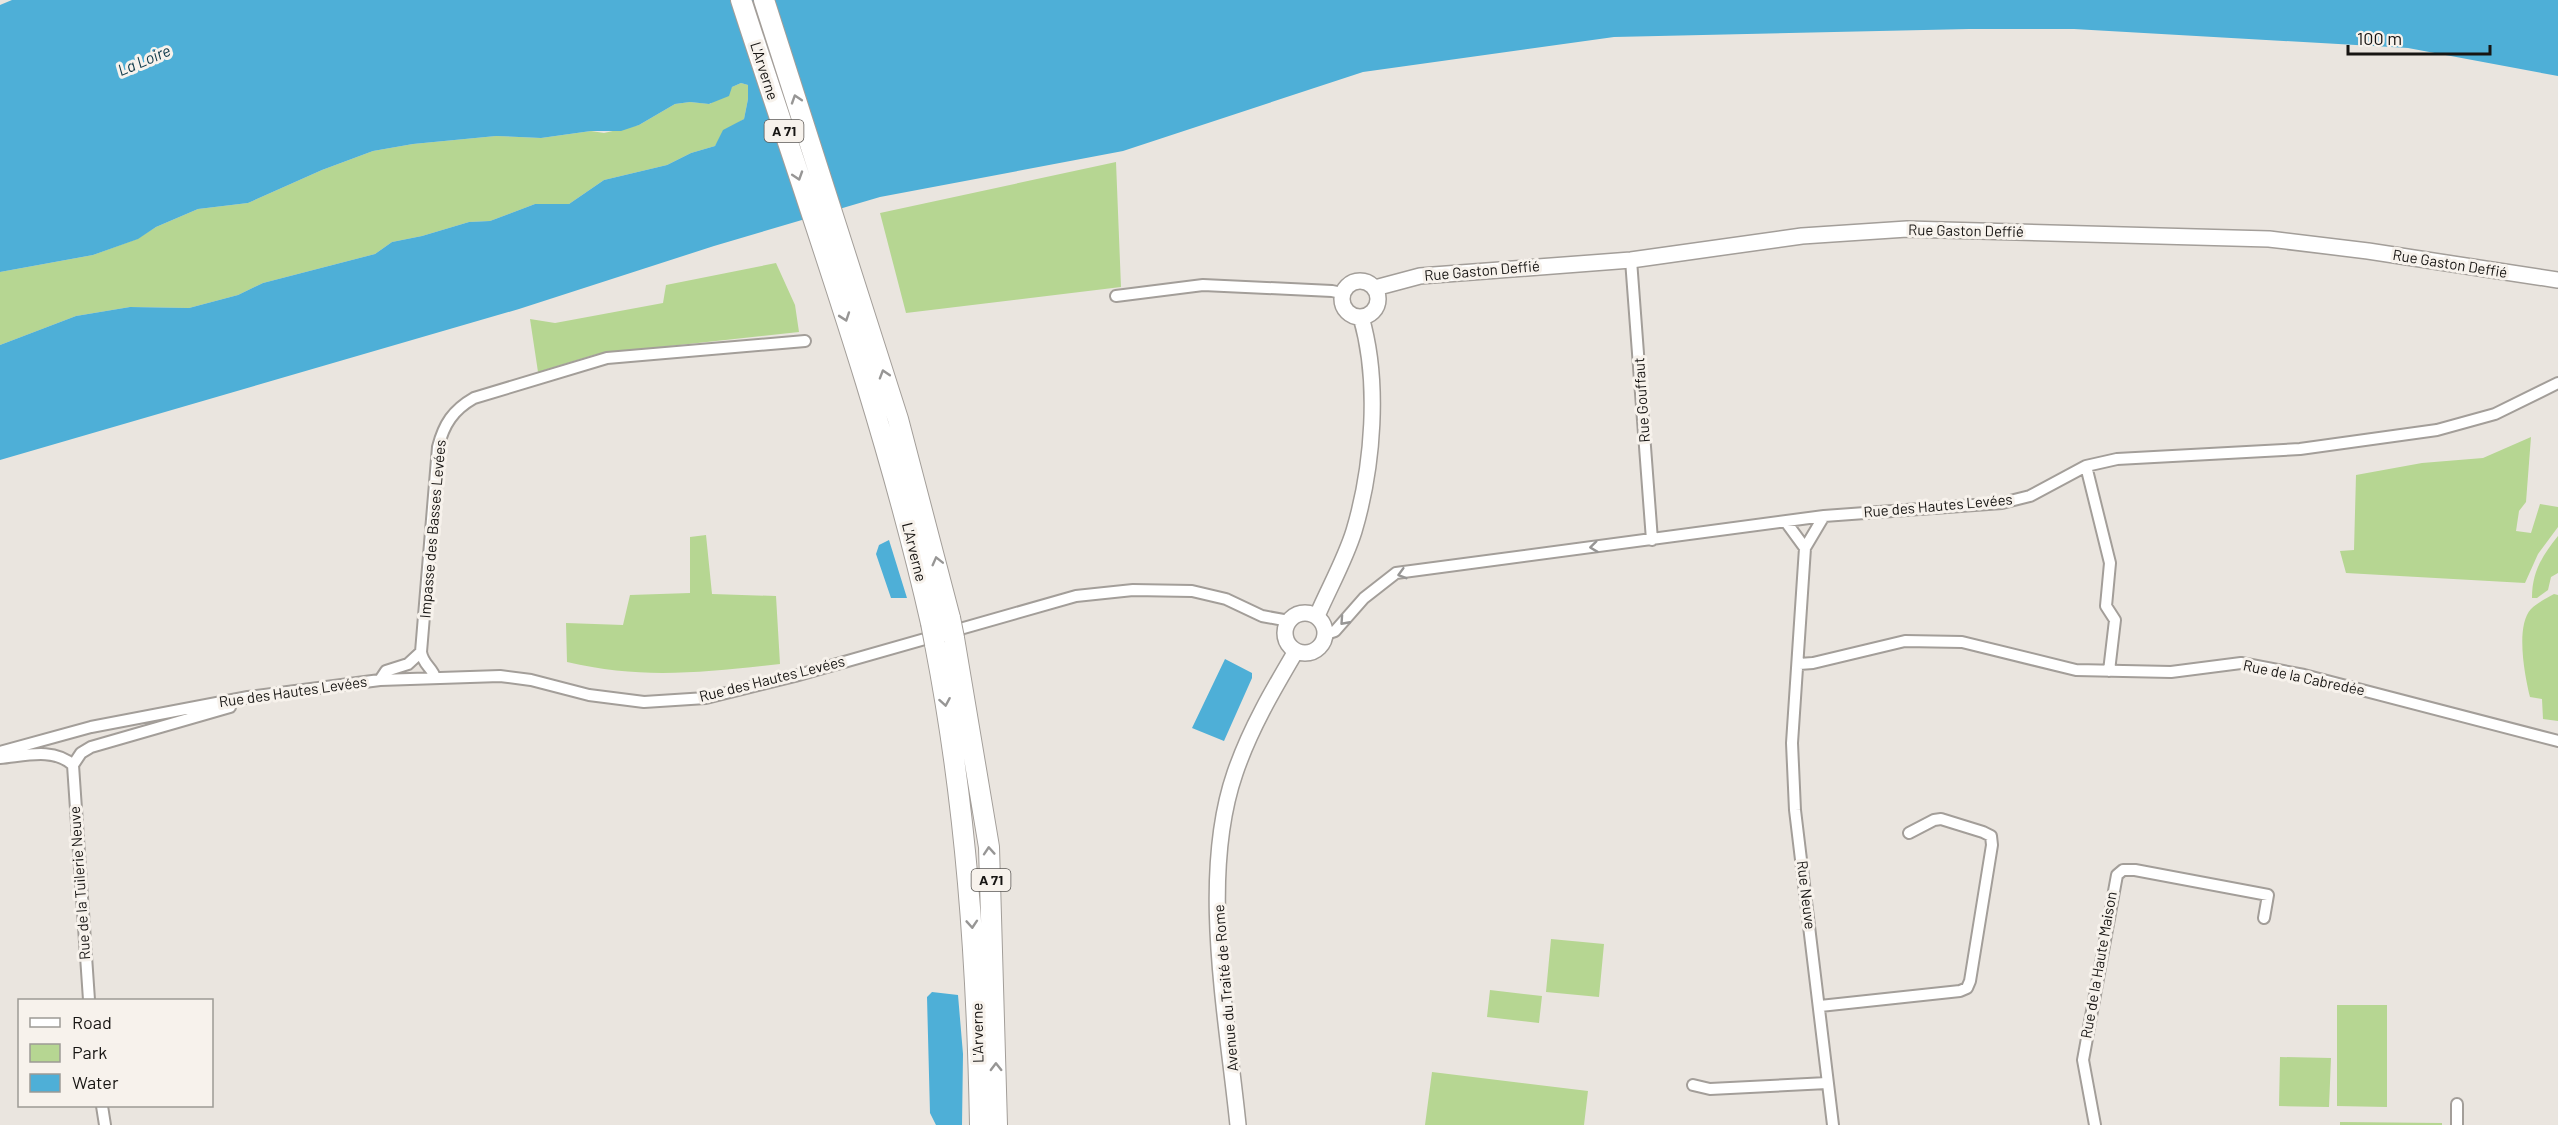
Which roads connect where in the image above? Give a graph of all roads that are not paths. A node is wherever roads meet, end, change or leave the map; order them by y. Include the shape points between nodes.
1 (741, 0) edge
2 (764, 0) edge
3 (1631, 260) junction
4 (2558, 280) edge
5 (1375, 288) junction
6 (1342, 293) junction
7 (1116, 296) dead end
8 (1361, 317) junction
9 (805, 341) dead end
10 (2558, 383) edge
11 (2086, 466) junction
12 (1824, 516) junction
13 (1786, 522) junction
14 (1652, 540) junction
15 (1805, 548) junction
16 (1317, 616) junction
17 (1289, 621) junction
18 (1326, 634) junction
19 (1296, 651) junction
20 (421, 652) junction
21 (1799, 664) junction
22 (2109, 671) junction
23 (435, 678) junction
24 (380, 680) junction
25 (248, 697) junction
26 (2558, 741) edge
27 (0, 752) edge
28 (0, 758) edge
29 (73, 765) junction
30 (1909, 833) dead end
31 (2264, 918) dead end
32 (90, 999) edge
33 (1820, 1006) junction
34 (1827, 1083) junction
35 (1693, 1085) dead end
36 (2457, 1104) dead end
37 (102, 1107) edge
38 (105, 1125) edge
39 (980, 1125) edge
40 (997, 1125) edge
41 (1238, 1125) edge
42 (1833, 1125) edge
43 (2095, 1125) edge
44 (2457, 1125) edge

1 -> 39 highway, L'Arverne / A 71, bridge via 889,458 931,623 966,843 977,995
40 -> 2 highway, L'Arverne / A 71, bridge via 989,847 950,618 905,441
3 - 4 main road, Rue Gaston Deffié via 1848,232 2006,231 2269,239
3 - 5 main road, Rue Gaston Deffié via 1420,276
3 - 14 street, Rue Gouffaut
5 - 6 main road via 1367,281 1356,280
5 - 8 main road via 1377,306 1371,314
6 - 7 street via 1203,285
6 - 8 main road via 1345,310
8 - 16 main road via 1372,367 1366,475 1354,532
9 - 20 street, Impasse des Basses Levées via 608,358 474,398 457,408 438,447
10 - 11 street, Rue des Hautes Levées via 2495,414 2437,430 2300,449 2117,459
11 - 12 street, Rue des Hautes Levées via 2030,496 2002,502
11 - 22 street via 2110,563 2106,606 2115,620
12 - 13 street, Rue des Hautes Levées
12 - 15 street
13 - 14 street, Rue des Hautes Levées
13 - 15 street
14 -> 18 street, Rue des Hautes Levées via 1396,573 1364,598 1335,631
15 - 21 street, Rue Neuve
16 - 17 main road via 1305,612
16 - 18 main road
17 - 19 main road via 1286,638
17 - 23 street, Rue des Hautes Levées via 1262,616 1226,599 1192,591 1133,590 1076,596 706,698 644,702 589,695 515,677
18 - 19 main road via 1316,650
19 - 41 main road, Avenue du Traité de Rome via 1251,732 1235,773 1220,843 1219,936
20 - 23 street
20 - 24 street via 408,664 387,671
21 - 22 street, Rue de la Cabredée via 1905,641 1962,642 2076,670
21 - 33 street, Rue Neuve via 1792,743 1795,810
22 - 26 street, Rue de la Cabredée via 2171,672 2241,663 2304,675
23 - 24 street, Rue des Hautes Levées
24 - 25 street, Rue des Hautes Levées
25 - 27 street, Rue des Hautes Levées via 91,727
25 - 29 street via 241,703 91,747
28 - 29 street via 51,754
29 - 32 street, Rue de la Tuilerie Neuve
30 - 33 street via 1941,819 1991,836 1970,981 1960,991
31 - 43 street, Rue de la Haute Maison via 2268,895 2135,870 2123,870 2116,875 2083,1060
33 - 34 street, Rue Neuve
34 - 35 street via 1710,1089
34 - 42 street, Rue Neuve
36 - 44 street
37 - 38 street

